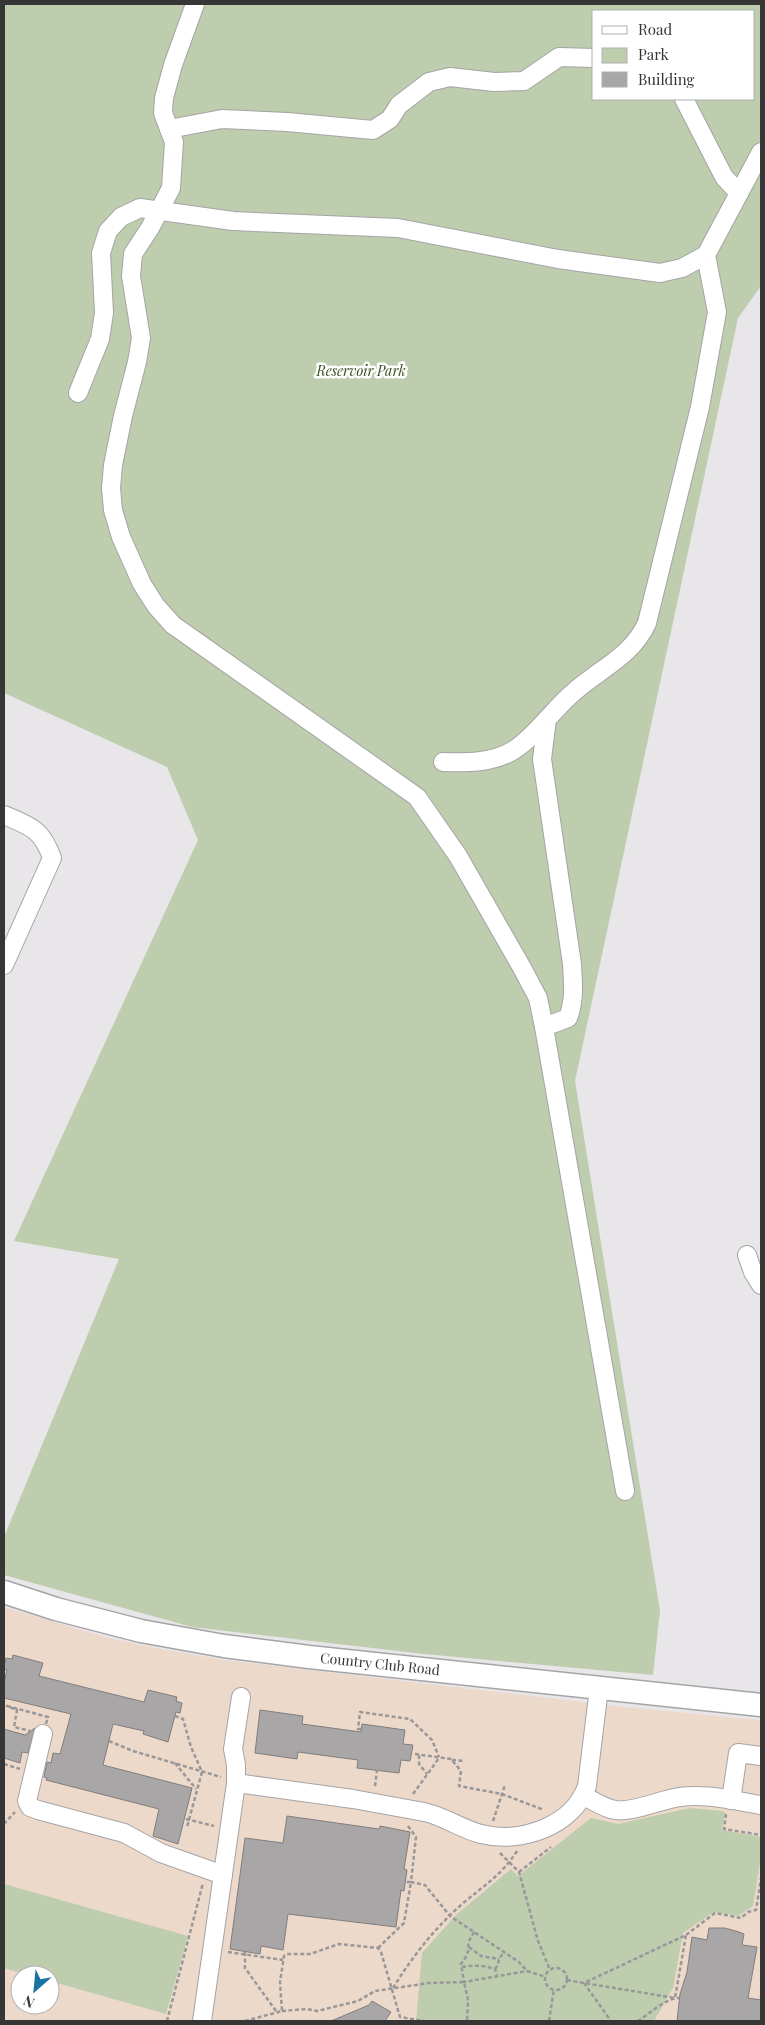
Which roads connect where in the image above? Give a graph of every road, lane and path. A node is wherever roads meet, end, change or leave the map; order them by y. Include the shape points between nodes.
1 (195, 4) edge
2 (592, 58) edge
3 (685, 100) edge
4 (169, 128) junction
5 (761, 152) edge
6 (740, 193) junction
7 (159, 210) junction
8 (706, 255) junction
9 (78, 393) dead end
10 (547, 719) junction
11 (443, 762) dead end
12 (4, 815) edge
13 (4, 965) edge
14 (544, 1027) junction
15 (747, 1255) dead end
16 (761, 1285) edge
17 (625, 1491) dead end
18 (4, 1592) edge
19 (599, 1688) junction
20 (241, 1697) dead end
21 (761, 1705) edge
22 (175, 1716) dead end
23 (361, 1730) dead end
24 (43, 1734) junction
25 (109, 1741) dead end
26 (415, 1754) dead end
27 (419, 1755) junction
28 (761, 1756) edge
29 (439, 1757) junction
30 (451, 1760) junction
31 (465, 1761) dead end
32 (175, 1763) junction
33 (377, 1770) dead end
34 (202, 1772) junction
35 (427, 1774) junction
36 (230, 1779) junction
37 (505, 1785) dead end
38 (196, 1789) junction
39 (416, 1790) dead end
40 (374, 1793) dead end
41 (502, 1794) junction
42 (584, 1796) junction
43 (728, 1805) junction
44 (761, 1805) edge
45 (547, 1812) dead end
46 (187, 1819) junction
47 (215, 1824) dead end
48 (407, 1825) dead end
49 (187, 1827) dead end
50 (495, 1828) dead end
51 (761, 1835) edge
52 (551, 1846) dead end
53 (518, 1850) dead end
54 (497, 1851) dead end
55 (510, 1862) junction
56 (519, 1872) junction
57 (223, 1875) junction
58 (204, 1877) dead end
59 (761, 1878) edge
60 (405, 1882) dead end
61 (410, 1882) junction
62 (760, 1897) edge
63 (450, 1916) junction
64 (474, 1932) junction
65 (686, 1935) junction
66 (468, 1947) junction
67 (378, 1948) junction
68 (228, 1952) dead end
69 (504, 1952) junction
70 (245, 1953) junction
71 (499, 1958) junction
72 (283, 1960) junction
73 (461, 1967) junction
74 (495, 1969) junction
75 (550, 1970) junction
76 (527, 1971) junction
77 (497, 1976) junction
78 (546, 1977) junction
79 (567, 1980) junction
80 (464, 1982) junction
81 (584, 1983) junction
82 (393, 1988) junction
83 (554, 1989) junction
84 (677, 1998) junction
85 (282, 2010) junction
86 (276, 2011) junction
87 (400, 2017) junction
88 (167, 2021) edge
89 (202, 2021) edge
90 (245, 2021) edge
91 (401, 2021) edge
92 (424, 2021) edge
93 (467, 2021) edge
94 (549, 2021) edge
95 (611, 2021) edge
96 (638, 2021) edge

1 - 4 street via 164,98 163,113
2 - 4 street via 559,57 524,81 494,82 450,77 429,82 399,105 390,119 372,130 222,119
3 - 6 street via 724,177
4 - 7 street via 174,142 171,188
5 - 6 street
6 - 8 street
7 - 8 street via 232,221 398,228 558,259 660,273 682,268
7 - 9 street via 140,208 120,217 108,231 102,253 104,313 100,339
7 - 14 street via 133,254 131,276 141,338 111,488 121,537 142,584 174,625 417,796 458,856 521,966 538,998
8 - 10 street via 716,312 700,407 647,624 627,652 574,691
10 - 11 street via 513,750 469,763
10 - 14 street via 542,759 573,990 568,1018
12 - 13 street via 28,825 46,840 52,858
14 - 17 street
15 - 16 street
18 - 19 main road, Country Club Road via 141,1631 224,1646
19 - 21 main road, Country Club Road
19 - 42 street
20 - 36 street via 233,1749 236,1765
22 - 34 path via 184,1719
23 - 29 path via 358,1729 360,1712 410,1719 432,1740
24 - 24 path via 48,1717 7,1706 17,1710 14,1727
24 - 57 street via 27,1801 30,1807 124,1833 161,1853
25 - 32 path
26 - 27 path
27 - 29 path
27 - 35 path via 420,1764
28 - 43 street via 738,1753
29 - 30 path
29 - 35 path
30 - 31 path
30 - 41 path via 461,1771 459,1786
32 - 34 path
32 - 38 path
33 - 40 path
34 - 36 path
34 - 38 path
35 - 39 path
36 - 42 street via 435,1814 474,1832 500,1836 530,1832 559,1822
36 - 57 street
37 - 41 path
38 - 46 path
41 - 45 path
41 - 50 path via 492,1822
42 - 43 street via 621,1811 680,1797 704,1796
43 - 44 street
43 - 51 path via 724,1829
46 - 47 path
46 - 49 path
48 - 61 path via 416,1837
52 - 56 path
53 - 55 path
54 - 55 path
55 - 56 path
55 - 63 path
56 - 75 path via 538,1941
57 - 89 street
58 - 88 path
59 - 62 path
60 - 61 path
61 - 63 path via 425,1885
61 - 67 path via 404,1924
62 - 65 path via 756,1910 741,1918 715,1914
63 - 64 path
63 - 82 path via 419,1948
64 - 66 path
64 - 69 path
65 - 81 path
65 - 84 path
66 - 71 path via 481,1956
66 - 73 path
67 - 72 path via 339,1944 310,1954 287,1954
67 - 82 path
68 - 70 path
69 - 71 path
69 - 76 path
70 - 72 path
70 - 86 path via 244,1968
71 - 74 path
72 - 85 path via 280,1982
73 - 74 path via 472,1964
73 - 80 path
74 - 77 path
75 - 78 path
75 - 79 path via 557,1968 563,1971
76 - 77 path
76 - 78 path
77 - 80 path
78 - 83 path via 548,1986
79 - 81 path
79 - 83 path via 561,1988
80 - 82 path
80 - 93 path via 468,2000
81 - 84 path
81 - 95 path
82 - 85 path via 317,2011
82 - 87 path
83 - 94 path
84 - 96 path
85 - 86 path
86 - 90 path
87 - 91 path
87 - 92 path

